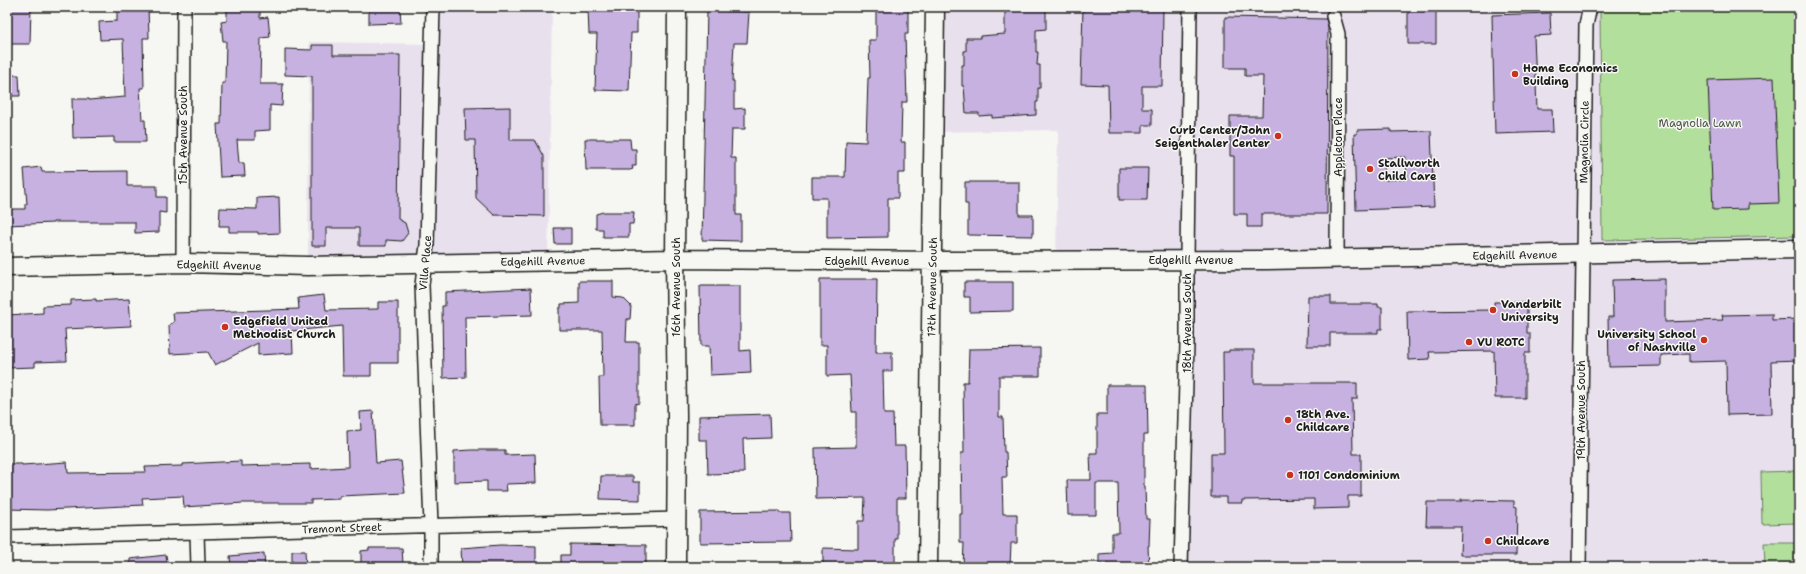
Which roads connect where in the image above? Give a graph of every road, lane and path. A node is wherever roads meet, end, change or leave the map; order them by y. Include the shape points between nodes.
1 (184, 7) edge
2 (433, 7) edge
3 (677, 7) edge
4 (935, 7) edge
5 (1190, 7) edge
6 (1590, 7) edge
7 (1333, 16) dead end
8 (1799, 249) edge
9 (1582, 254) junction
10 (675, 259) junction
11 (1337, 259) junction
12 (1187, 260) junction
13 (933, 261) junction
14 (425, 263) junction
15 (183, 264) junction
16 (7, 267) edge
17 (677, 519) junction
18 (431, 525) junction
19 (198, 533) junction
20 (7, 537) edge
21 (198, 567) edge
22 (431, 567) edge
23 (676, 567) edge
24 (928, 567) edge
25 (1181, 567) edge
26 (1579, 567) edge

1 - 15 street, 15th Avenue South
2 - 14 street, Villa Place
3 - 10 street, 16th Avenue South
4 - 13 street, 17th Avenue South
5 - 12 street, 18th Avenue South
6 - 9 street, Magnolia Circle via 1586,25
7 - 11 street, Appleton Place via 1338,34
8 - 9 street, Edgehill Avenue
9 - 11 street, Edgehill Avenue
9 - 26 street, 19th Avenue South
10 - 13 street, Edgehill Avenue
10 - 14 street, Edgehill Avenue
10 - 17 street, 16th Avenue South
11 - 12 street, Edgehill Avenue
12 - 13 street, Edgehill Avenue
12 - 25 street, 18th Avenue South
13 - 24 street, 17th Avenue South
14 - 15 street, Edgehill Avenue via 308,266
14 - 18 street, Villa Place via 422,285
15 - 16 street, Edgehill Avenue
17 - 18 street, Tremont Street
17 - 23 street, 16th Avenue South
18 - 19 street, Tremont Street
18 - 22 street, Villa Place
19 - 20 street, Tremont Street
19 - 21 street

